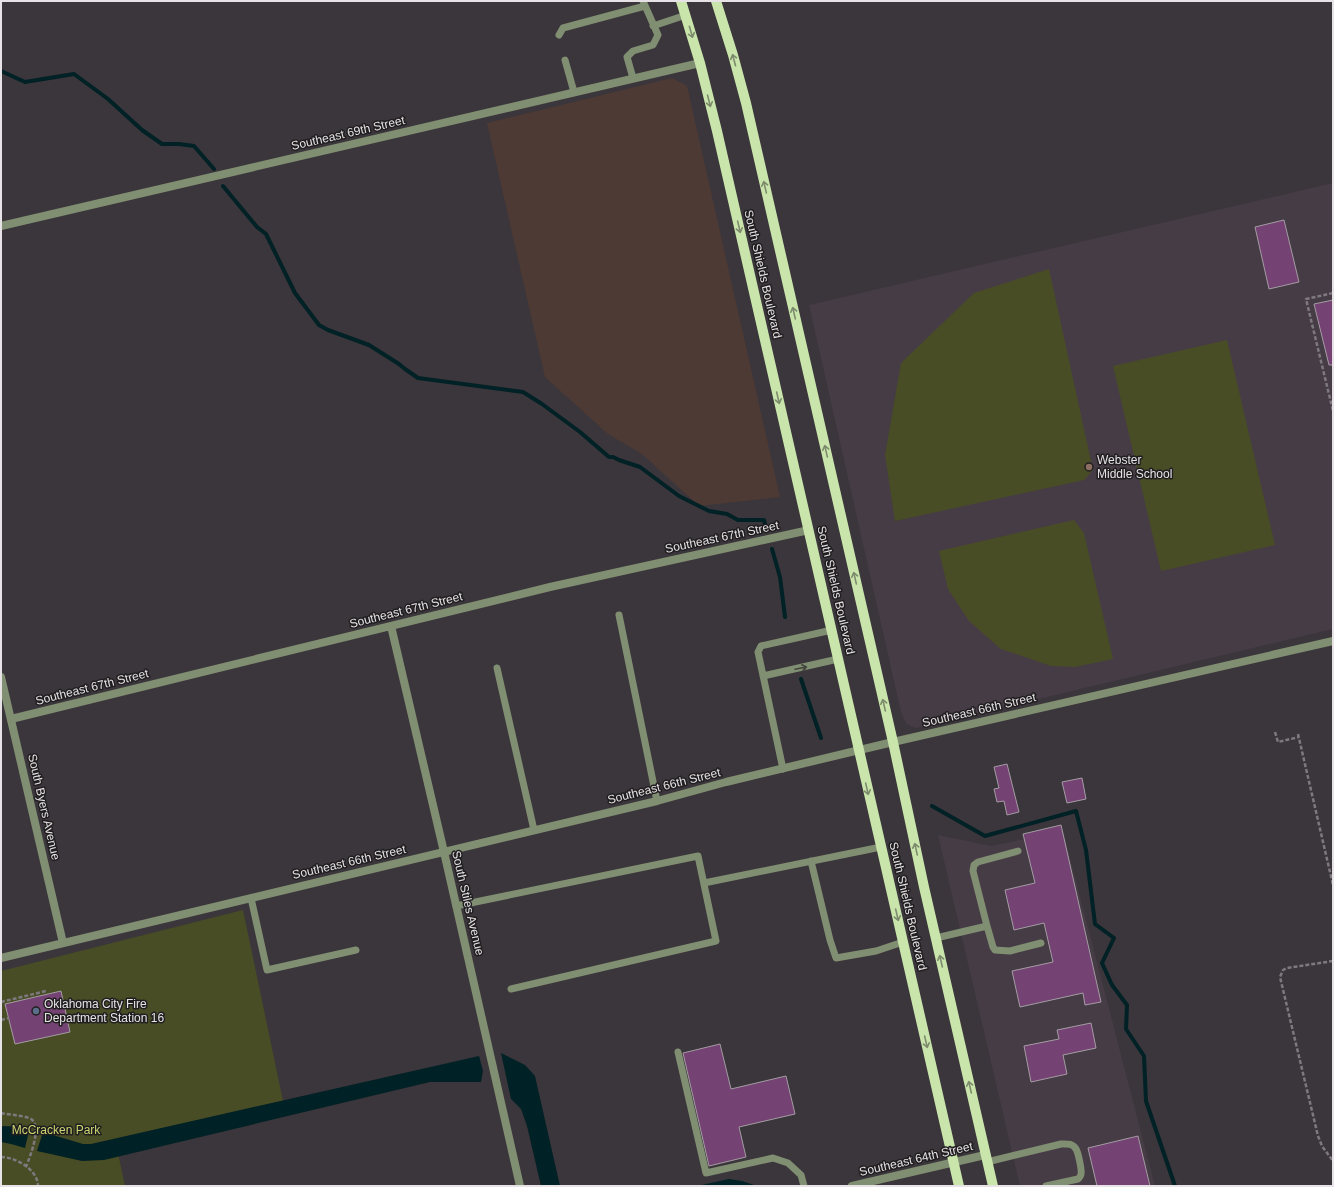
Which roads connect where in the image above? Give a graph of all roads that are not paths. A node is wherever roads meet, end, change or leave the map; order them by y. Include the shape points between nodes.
1 (681, 1) edge
2 (716, 1) edge
3 (644, 4) edge
4 (686, 15) junction
5 (653, 26) junction
6 (559, 35) dead end
7 (565, 60) dead end
8 (700, 63) junction
9 (633, 78) junction
10 (574, 92) junction
11 (1, 226) edge
12 (809, 530) junction
13 (619, 615) dead end
14 (391, 626) junction
15 (832, 630) junction
16 (1333, 641) edge
17 (838, 659) junction
18 (497, 668) dead end
19 (763, 676) junction
20 (1, 677) edge
21 (11, 719) junction
22 (893, 742) junction
23 (859, 751) junction
24 (783, 769) junction
25 (657, 801) junction
26 (534, 830) junction
27 (881, 847) junction
28 (1018, 851) dead end
29 (444, 852) junction
30 (811, 861) junction
31 (704, 883) junction
32 (251, 898) junction
33 (456, 906) junction
34 (987, 926) junction
35 (936, 938) junction
36 (903, 942) junction
37 (62, 943) junction
38 (1040, 944) dead end
39 (356, 950) dead end
40 (1, 958) edge
41 (512, 990) dead end
42 (678, 1052) dead end
43 (986, 1158) junction
44 (954, 1162) junction
45 (520, 1186) edge
46 (804, 1186) edge
47 (852, 1186) edge
48 (960, 1186) edge
49 (993, 1186) edge
50 (1046, 1186) edge

1 - 4 main road, South Shields Boulevard
22 -> 2 main road, South Shields Boulevard via 746,103
3 - 5 lane
3 - 6 lane via 562,28
4 - 5 lane
4 -> 8 main road, South Shields Boulevard
5 - 9 lane via 658,35 653,45 633,51 627,57
7 - 10 lane
8 - 9 street, Southeast 69th Street
8 -> 12 main road, South Shields Boulevard
9 - 10 street, Southeast 69th Street
10 - 11 street, Southeast 69th Street
12 - 14 street, Southeast 67th Street via 550,587
12 - 15 main road, South Shields Boulevard
13 - 25 lane
14 - 21 street, Southeast 67th Street
14 - 29 street, South Stiles Avenue
15 - 17 main road, South Shields Boulevard
15 - 19 lane via 761,646 758,652
16 - 22 street, Southeast 66th Street
19 -> 17 lane
17 - 23 main road, South Shields Boulevard
18 - 26 lane
19 - 24 lane
20 - 21 street, South Byers Avenue
21 - 37 street, South Byers Avenue
22 - 23 street, Southeast 66th Street
35 -> 22 main road, South Shields Boulevard
23 - 24 street, Southeast 66th Street
23 -> 27 main road, South Shields Boulevard
24 - 25 street, Southeast 66th Street
25 - 26 street, Southeast 66th Street
26 - 29 street, Southeast 66th Street
27 - 30 lane
27 -> 36 main road, South Shields Boulevard
28 - 34 lane via 974,865 973,871
29 - 32 street, Southeast 66th Street
29 - 33 street, South Stiles Avenue
30 - 31 lane
30 - 36 lane via 836,958 876,951
31 - 33 lane via 698,856
31 - 41 lane via 716,941
32 - 37 street, Southeast 66th Street
32 - 39 lane via 267,970
33 - 45 street, South Stiles Avenue
34 - 35 lane
34 - 38 lane via 995,950 1010,951
43 -> 35 main road, South Shields Boulevard
36 -> 44 main road, South Shields Boulevard
37 - 40 street, Southeast 66th Street
42 - 46 lane via 706,1173 773,1158 788,1163 801,1175
43 - 44 street, Southeast 64th Street
43 - 49 main road, South Shields Boulevard
43 - 50 lane via 1061,1144 1072,1145 1076,1148 1081,1176 1078,1179
44 - 47 street, Southeast 64th Street
44 - 48 main road, South Shields Boulevard

